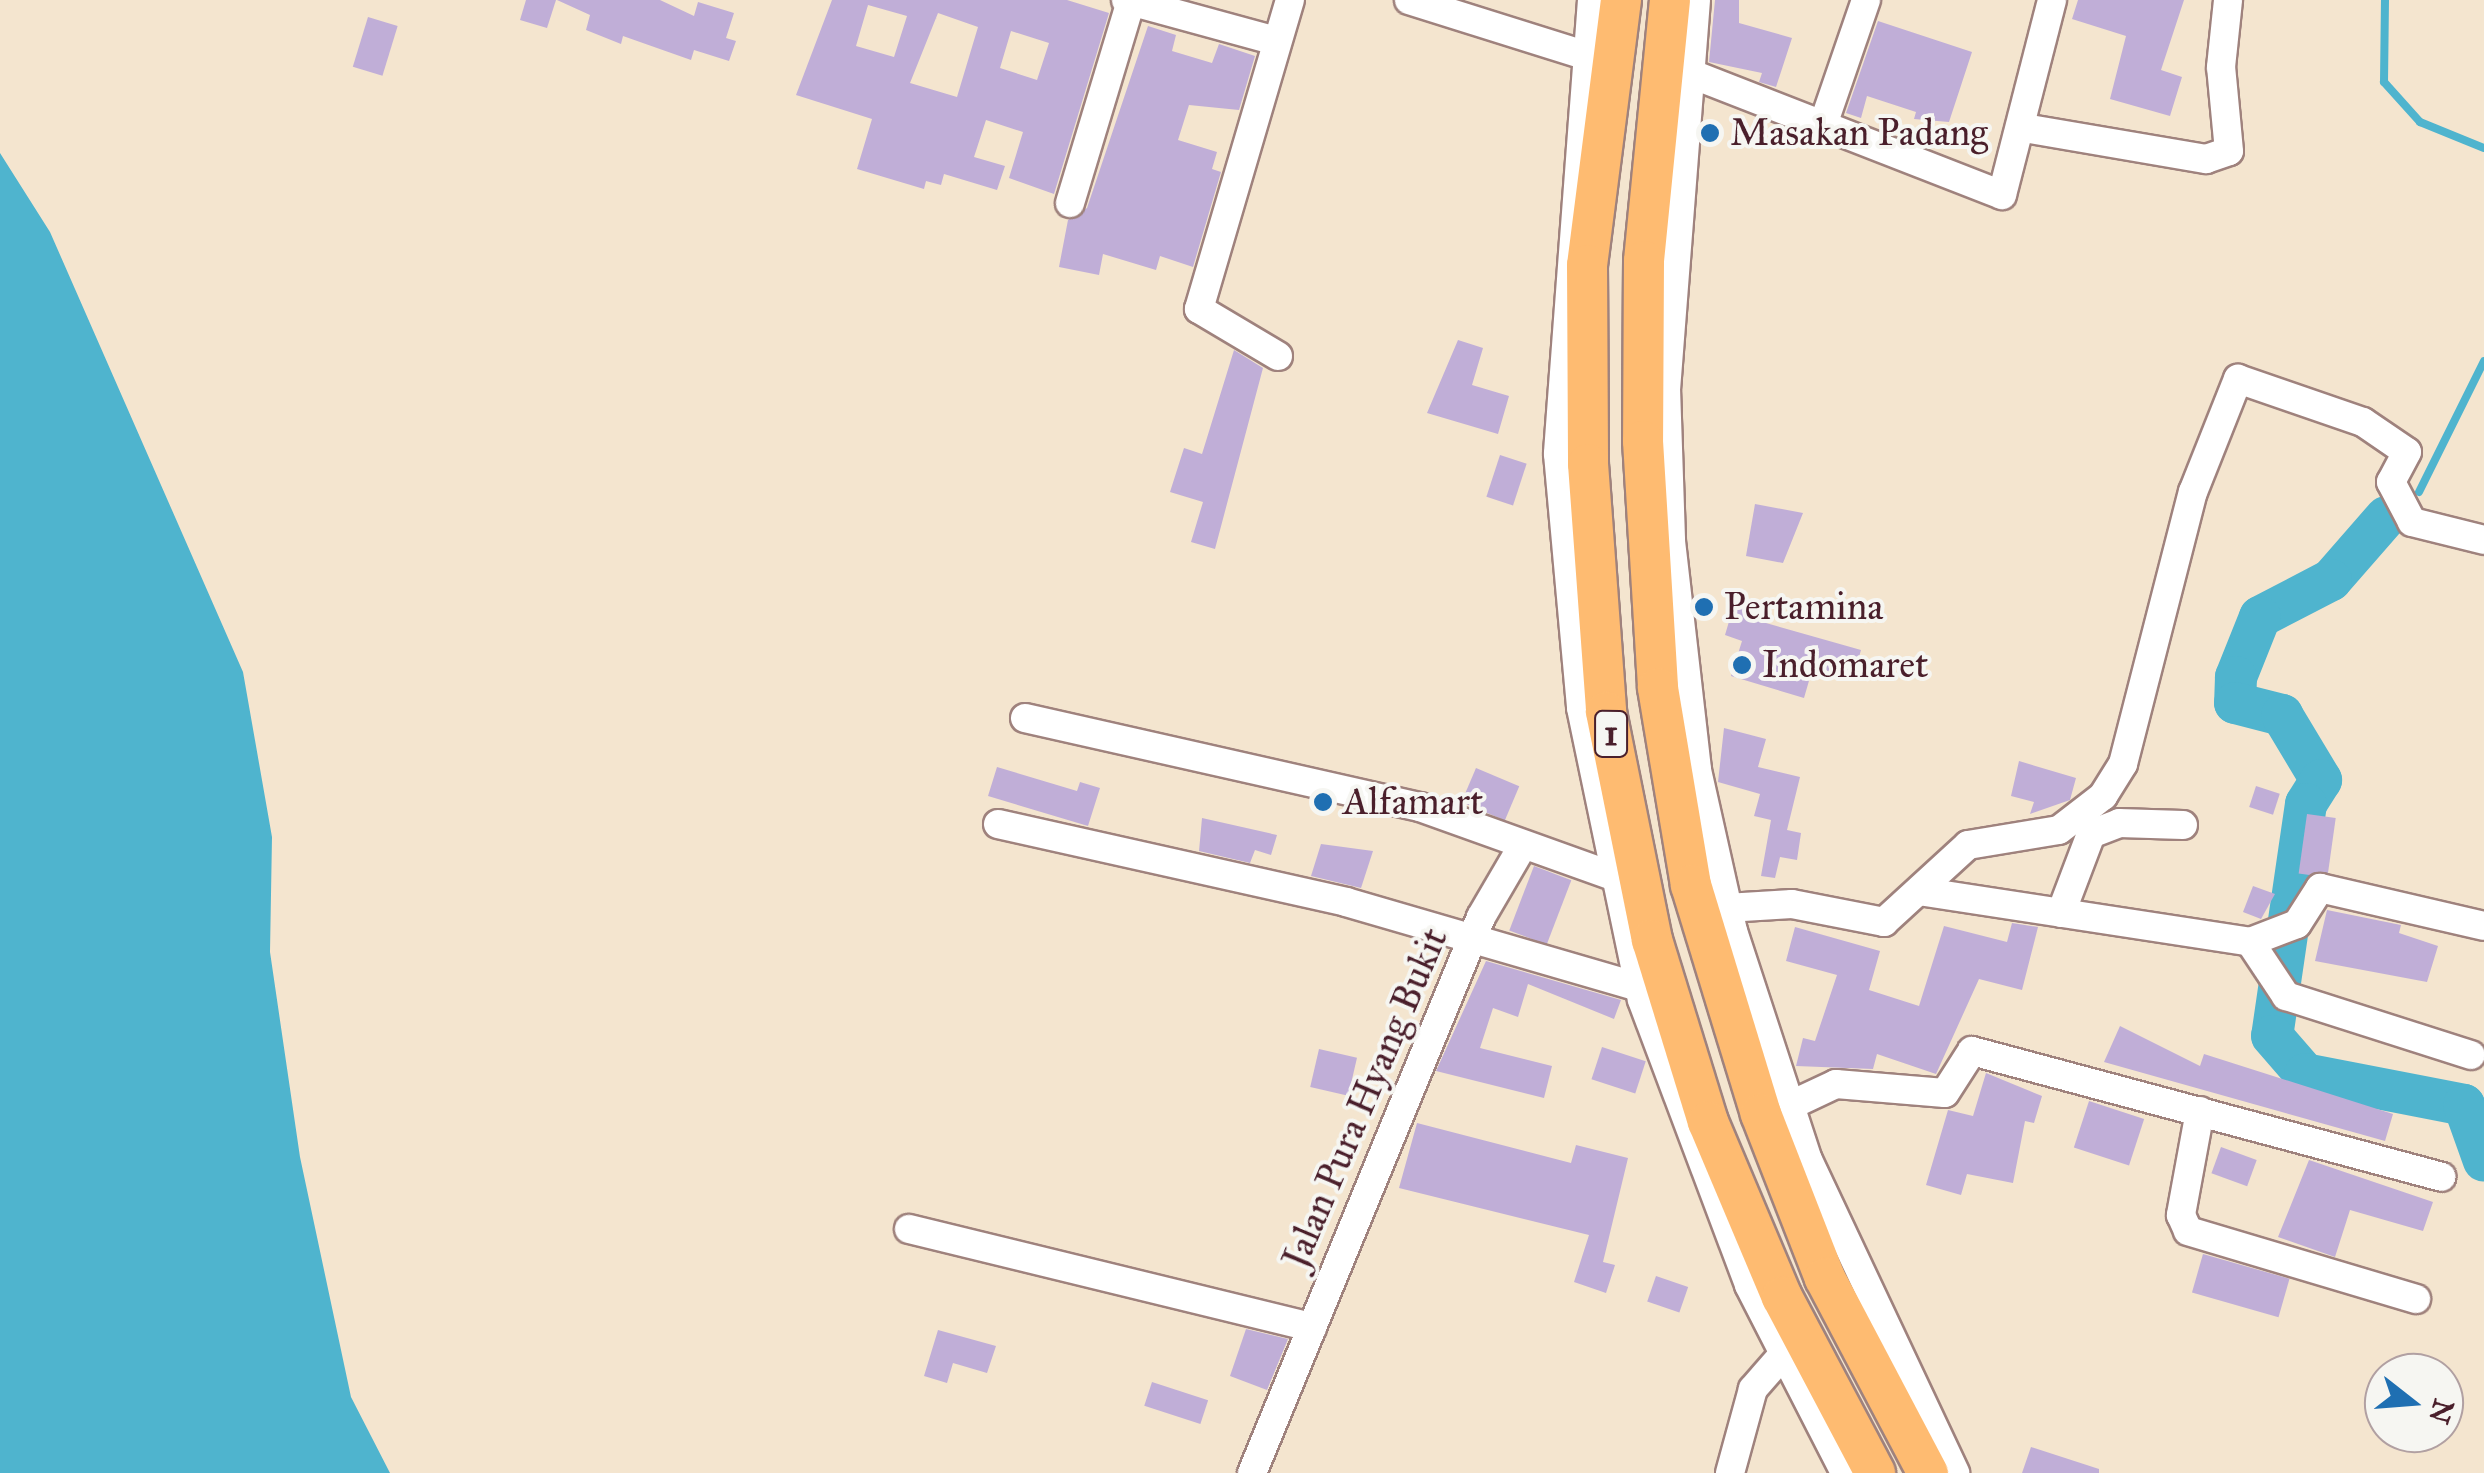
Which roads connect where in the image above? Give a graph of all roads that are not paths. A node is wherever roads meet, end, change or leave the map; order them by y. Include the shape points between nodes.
1 (1290, 0) edge
2 (1409, 0) edge
3 (1592, 0) edge
4 (1621, 0) edge
5 (1670, 0) edge
6 (1696, 0) edge
7 (1866, 0) edge
8 (2052, 0) edge
9 (2228, 0) edge
10 (1129, 1) edge
11 (1276, 41) junction
12 (1599, 60) junction
13 (1674, 67) junction
14 (1824, 122) junction
15 (2024, 128) junction
16 (1070, 203) dead end
17 (1278, 356) dead end
18 (2484, 540) edge
19 (1025, 718) dead end
20 (998, 824) dead end
21 (2184, 824) dead end
22 (1523, 845) junction
23 (1613, 876) junction
24 (1925, 892) junction
25 (1713, 909) junction
26 (2060, 913) junction
27 (2484, 926) edge
28 (2258, 940) junction
29 (1471, 941) junction
30 (1639, 986) junction
31 (2471, 1054) dead end
32 (1789, 1106) junction
33 (2200, 1111) junction
34 (2441, 1177) dead end
35 (908, 1229) dead end
36 (2416, 1299) dead end
37 (1312, 1327) junction
38 (1780, 1358) junction
39 (1889, 1403) junction
40 (1851, 1427) junction
41 (1252, 1473) edge
42 (1730, 1473) edge
43 (1845, 1473) edge
44 (1875, 1473) edge
45 (1928, 1473) edge
46 (1956, 1473) edge

1 - 11 street
2 - 12 street
3 - 12 street
4 - 12 highway, 1
5 - 13 highway, 1
6 - 13 street
7 - 14 street
8 - 15 street
9 - 15 street via 2222,67 2229,151 2206,159
10 - 11 street
10 - 16 street
11 - 17 street via 1199,309
12 - 23 street via 1558,454 1581,708
12 - 40 highway, 1 via 1587,265 1588,464 1606,712 1652,940 1708,1122 1782,1297
13 - 14 street
13 - 25 highway, 1 via 1644,261 1643,441 1658,688
14 - 15 street via 1994,194 2005,192
18 - 24 street via 2412,522 2391,482 2407,452 2364,422 2238,379 2193,492 2123,764 2104,796 2059,830 1968,845
19 - 22 street via 1420,807
20 - 29 street via 1346,902
21 - 26 street via 2120,823 2091,834
22 - 23 street
22 - 29 street, Jalan Pura Hyang Bukit
23 - 30 street
24 - 25 street via 1884,922 1792,904
24 - 26 street
25 - 32 street
25 - 39 highway, 1 via 1768,1132 1824,1278
26 - 28 street
27 - 28 street via 2320,888 2297,924
28 - 31 street via 2281,991
29 - 30 street
29 - 37 street, Jalan Pura Hyang Bukit
30 - 38 street
32 - 33 street via 1836,1084 1945,1093 1968,1050
32 - 46 street via 1852,1266
33 - 34 street
33 - 36 street via 2180,1215 2188,1231
35 - 37 street
37 - 41 street, Jalan Pura Hyang Bukit
38 - 42 street via 1753,1389
38 - 43 street
39 - 40 highway
39 - 45 highway, 1
40 - 44 highway, 1

